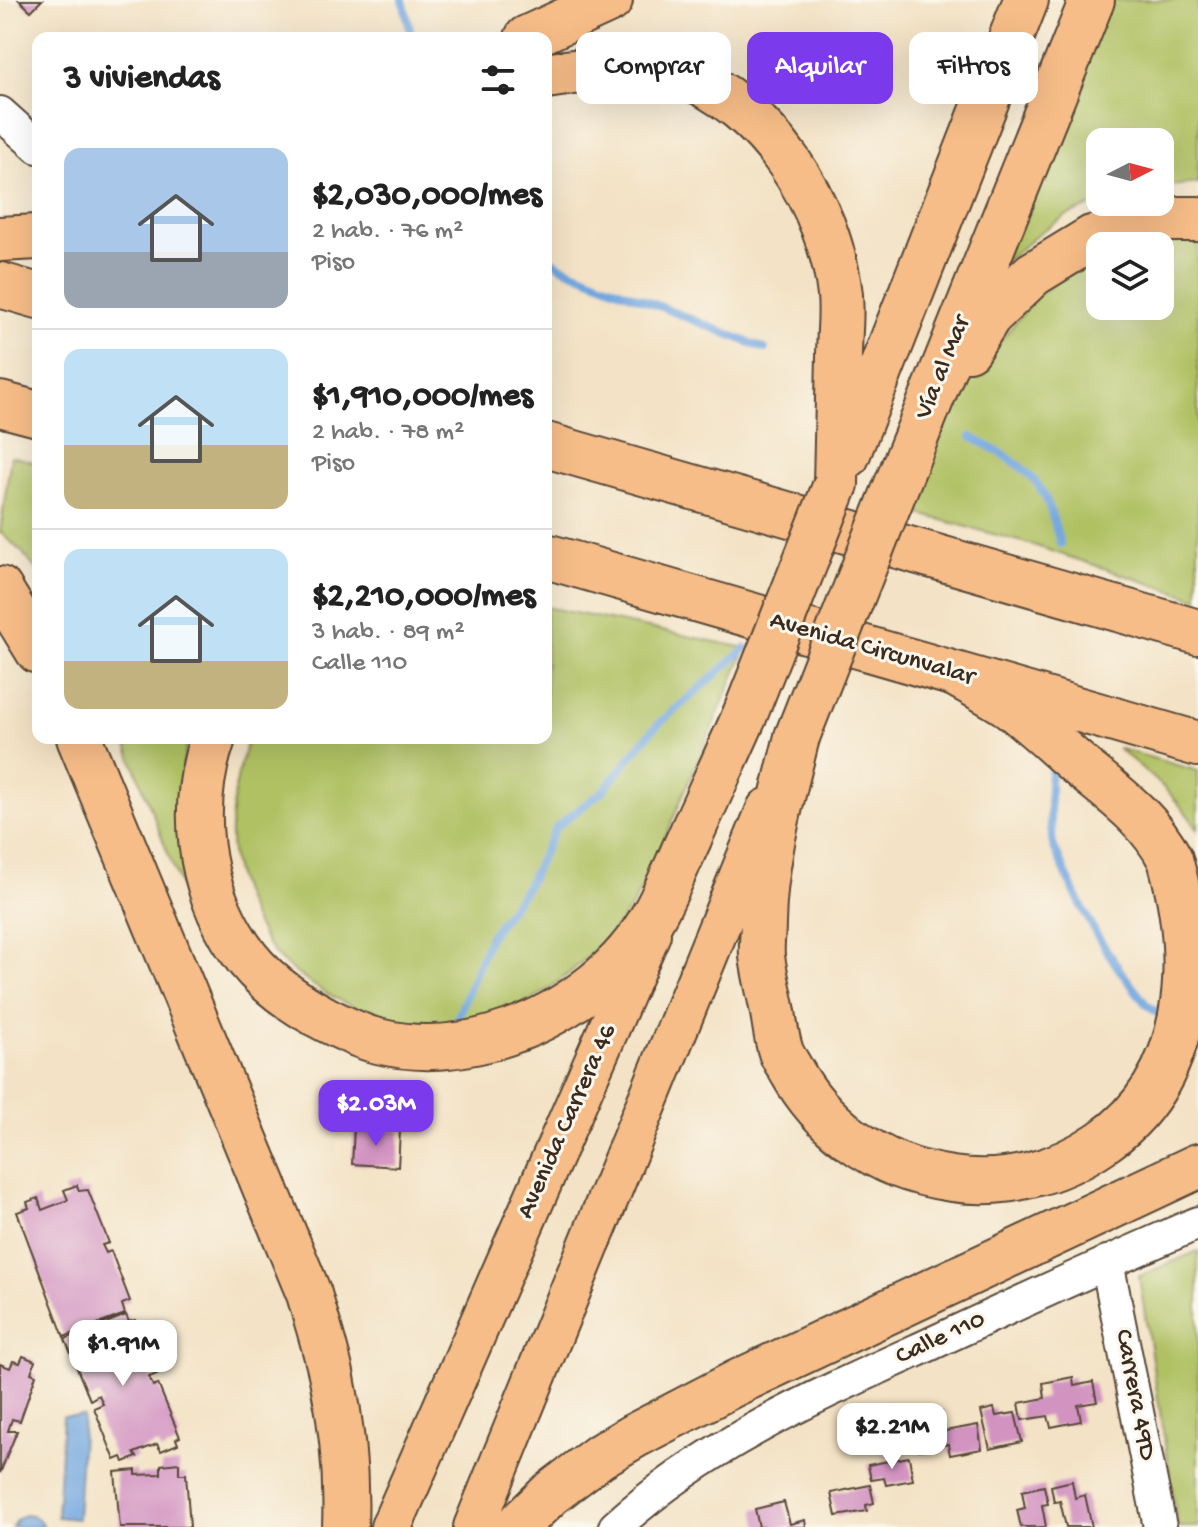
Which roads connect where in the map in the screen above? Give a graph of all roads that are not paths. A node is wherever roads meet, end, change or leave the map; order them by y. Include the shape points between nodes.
1 (610, 0) edge
2 (1026, 0) edge
3 (1092, 0) edge
4 (540, 32) edge
5 (552, 75) edge
6 (0, 113) edge
7 (32, 142) edge
8 (1198, 219) edge
9 (32, 237) edge
10 (0, 239) edge
11 (0, 285) edge
12 (32, 294) edge
13 (0, 404) edge
14 (32, 412) edge
15 (552, 422) edge
16 (552, 447) edge
17 (655, 477) junction
18 (836, 484) junction
19 (889, 504) junction
20 (552, 558) edge
21 (552, 581) edge
22 (643, 583) junction
23 (0, 589) edge
24 (1134, 614) junction
25 (1198, 618) edge
26 (1198, 632) edge
27 (32, 641) edge
28 (959, 676) junction
29 (744, 717) junction
30 (797, 737) junction
31 (81, 744) edge
32 (212, 744) edge
33 (1198, 744) edge
34 (1198, 1166) edge
35 (1198, 1223) edge
36 (1107, 1262) junction
37 (345, 1527) edge
38 (391, 1527) edge
39 (474, 1527) edge
40 (516, 1527) edge
41 (615, 1527) edge
42 (1160, 1527) edge

1 - 4 highway
2 - 18 highway
3 - 19 highway, Vía al Mar
5 - 18 highway via 635,67 677,72 728,97 781,151 823,227 840,296
6 - 7 street
8 - 19 highway via 1161,219 1092,238 1033,274 989,316 952,373
9 - 10 highway
11 - 12 highway
13 - 14 highway
15 - 17 highway
16 - 17 highway
17 - 24 highway
18 - 29 highway, bridge
19 - 30 highway, Vía al Mar, bridge
20 - 22 highway, Avenida Circunvalar
21 - 22 highway
22 - 28 highway, Avenida Circunvalar
23 - 27 highway
24 - 25 highway
24 - 26 highway
28 - 30 highway, Vía al Mar via 1009,706 1142,817 1170,857 1194,932 1194,1001 1161,1084 1119,1131 1050,1170 973,1182 897,1165 830,1122 781,1054 762,956 763,903
28 - 33 highway, Avenida Circunvalar
29 - 32 highway via 653,917 626,955 595,985 538,1020 477,1042 443,1047 378,1041 340,1027 281,991 239,947 209,883 201,849 199,810
29 - 38 main road, Avenida Carrera 46
30 - 39 main road
31 - 37 highway via 309,1294 332,1378 342,1444
34 - 40 highway via 634,1436 562,1484
35 - 36 street, Calle 110
36 - 41 street, Calle 110 via 819,1395 705,1457
36 - 42 street, Carrera 49D

